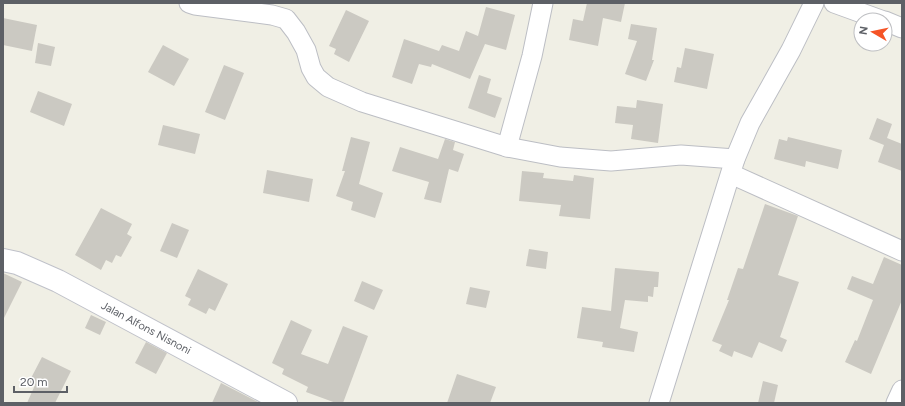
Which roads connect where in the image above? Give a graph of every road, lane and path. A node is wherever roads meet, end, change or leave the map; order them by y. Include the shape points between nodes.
1 (189, 3) edge
2 (543, 3) edge
3 (814, 3) edge
4 (834, 3) edge
5 (859, 12) edge
6 (507, 147) junction
7 (733, 167) junction
8 (902, 251) edge
9 (3, 260) edge
10 (902, 390) edge
11 (286, 403) edge
12 (659, 403) edge
13 (896, 403) edge

1 - 6 street via 195,6 272,14 286,19 306,50 316,77 328,88 362,102
2 - 6 street via 532,56
3 - 7 street via 750,123
4 - 5 street
6 - 7 street via 560,157 611,161 681,155
7 - 8 street
7 - 12 street
9 - 11 main road, Jalan Alfons Nisnoni via 17,263 58,281
10 - 13 street

